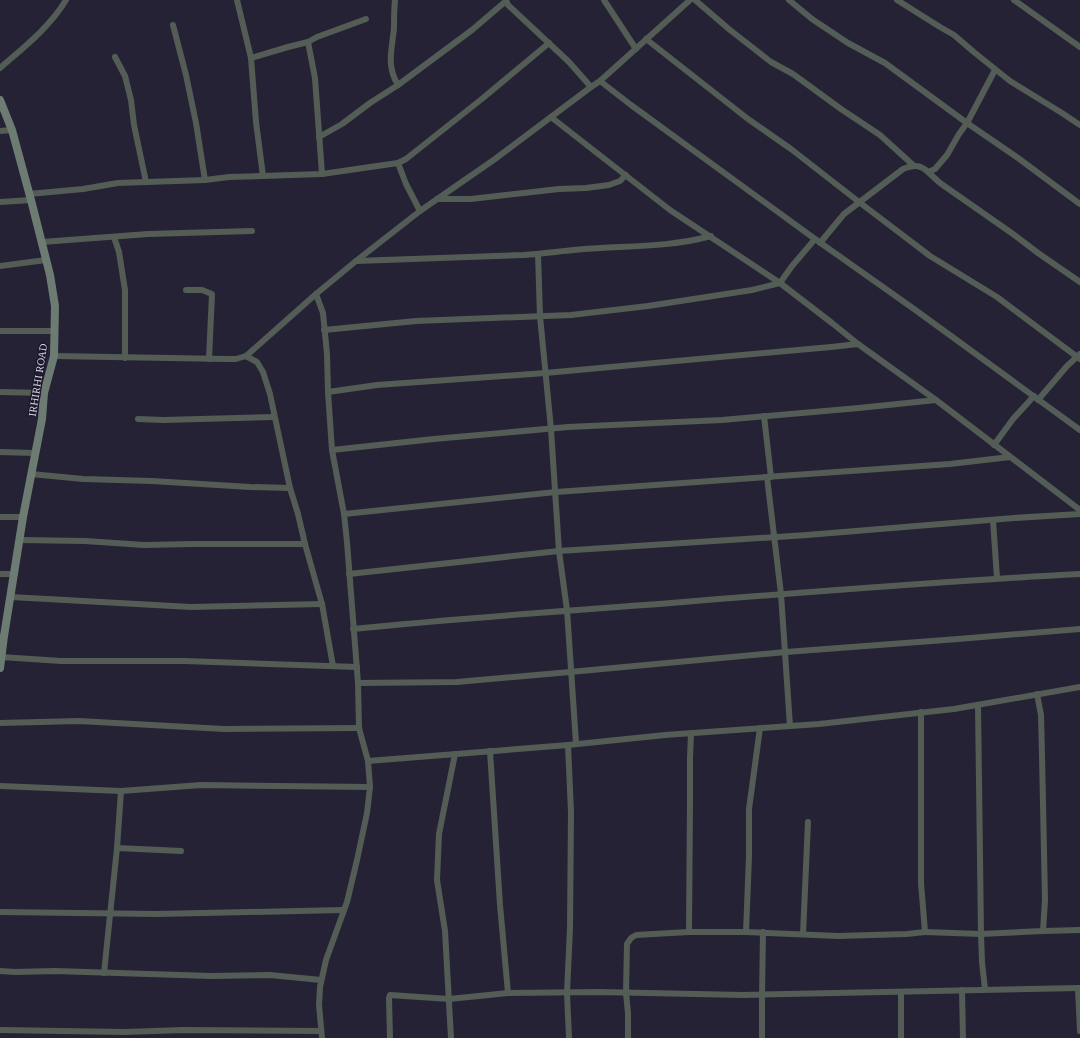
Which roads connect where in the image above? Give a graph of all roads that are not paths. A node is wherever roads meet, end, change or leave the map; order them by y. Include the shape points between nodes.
1 (66, 0) edge
2 (245, 0) edge
3 (395, 0) edge
4 (506, 0) edge
5 (604, 0) edge
6 (678, 0) edge
7 (690, 0) edge
8 (695, 0) edge
9 (789, 0) edge
10 (897, 0) edge
11 (1014, 0) edge
12 (237, 1) edge
13 (683, 6) junction
14 (366, 20) dead end
15 (173, 26) dead end
16 (646, 40) junction
17 (308, 42) junction
18 (549, 43) junction
19 (1080, 47) edge
20 (636, 49) junction
21 (115, 57) dead end
22 (250, 58) junction
23 (0, 68) edge
24 (995, 70) junction
25 (600, 81) junction
26 (398, 85) junction
27 (591, 87) junction
28 (0, 100) edge
29 (551, 117) junction
30 (967, 123) junction
31 (1080, 126) edge
32 (12, 130) junction
33 (0, 131) edge
34 (319, 137) junction
35 (398, 163) junction
36 (913, 165) junction
37 (928, 172) junction
38 (322, 174) junction
39 (626, 175) junction
40 (263, 176) junction
41 (205, 180) junction
42 (146, 182) junction
43 (30, 197) junction
44 (437, 199) junction
45 (0, 202) edge
46 (859, 202) junction
47 (1080, 204) edge
48 (420, 211) junction
49 (252, 231) dead end
50 (711, 236) junction
51 (114, 237) junction
52 (818, 241) junction
53 (42, 242) junction
54 (538, 254) junction
55 (46, 260) junction
56 (356, 261) junction
57 (0, 266) edge
58 (1080, 282) edge
59 (780, 283) junction
60 (186, 290) dead end
61 (316, 294) junction
62 (540, 316) junction
63 (324, 330) junction
64 (0, 331) edge
65 (54, 332) junction
66 (858, 344) junction
67 (54, 356) junction
68 (246, 356) junction
69 (1079, 357) edge
70 (125, 358) junction
71 (208, 359) junction
72 (545, 373) junction
73 (0, 392) edge
74 (328, 392) junction
75 (44, 393) junction
76 (1036, 398) junction
77 (936, 400) junction
78 (764, 416) junction
79 (274, 417) junction
80 (138, 419) dead end
81 (551, 429) junction
82 (1080, 430) edge
83 (994, 445) junction
84 (332, 450) junction
85 (0, 452) edge
86 (35, 454) junction
87 (1010, 457) junction
88 (31, 474) junction
89 (769, 477) junction
90 (290, 488) junction
91 (556, 492) junction
92 (1080, 510) edge
93 (344, 514) junction
94 (1080, 514) edge
95 (0, 517) edge
96 (23, 517) junction
97 (993, 520) junction
98 (774, 537) junction
99 (20, 540) junction
100 (304, 544) junction
101 (559, 551) junction
102 (0, 574) edge
103 (15, 574) junction
104 (349, 574) junction
105 (1080, 574) edge
106 (997, 578) junction
107 (781, 594) junction
108 (10, 597) junction
109 (322, 604) junction
110 (567, 610) junction
111 (353, 629) junction
112 (1080, 629) edge
113 (2, 636) edge
114 (786, 652) junction
115 (1, 657) junction
116 (333, 666) junction
117 (0, 668) edge
118 (357, 668) junction
119 (570, 672) junction
120 (358, 683) junction
121 (1080, 687) edge
122 (1037, 694) junction
123 (978, 705) junction
124 (921, 712) junction
125 (0, 723) edge
126 (790, 726) junction
127 (359, 728) junction
128 (760, 728) junction
129 (691, 733) junction
130 (576, 743) junction
131 (568, 745) junction
132 (490, 751) junction
133 (455, 754) junction
134 (368, 761) junction
135 (0, 786) edge
136 (370, 787) junction
137 (121, 791) junction
138 (808, 822) dead end
139 (117, 848) junction
140 (181, 851) dead end
141 (344, 910) junction
142 (0, 912) edge
143 (111, 913) junction
144 (1043, 930) junction
145 (1080, 930) edge
146 (689, 932) junction
147 (746, 932) junction
148 (763, 932) junction
149 (925, 932) junction
150 (804, 934) junction
151 (981, 934) junction
152 (0, 971) edge
153 (104, 973) junction
154 (321, 980) junction
155 (1079, 988) edge
156 (985, 989) junction
157 (962, 990) junction
158 (901, 992) junction
159 (568, 993) junction
160 (626, 993) junction
161 (508, 994) junction
162 (762, 995) junction
163 (449, 999) junction
164 (0, 1030) edge
165 (182, 1030) junction
166 (1080, 1031) edge
167 (125, 1035) edge
168 (321, 1035) edge
169 (182, 1038) edge
170 (390, 1038) edge
171 (451, 1038) edge
172 (569, 1038) edge
173 (628, 1038) edge
174 (762, 1038) edge
175 (901, 1038) edge
176 (963, 1038) edge

1 - 23 street via 34,38
2 - 12 street
3 - 26 street via 390,50 391,66
4 - 18 street via 508,5
4 - 26 street via 472,30
5 - 20 street
6 - 13 street
7 - 13 street
8 - 36 street via 771,62 880,135
9 - 30 street via 848,43 885,63
10 - 24 street via 954,35
11 - 19 street
12 - 22 street
13 - 16 street
14 - 17 street
15 - 41 street via 196,123
16 - 20 street
16 - 46 street
17 - 22 street
17 - 34 street via 315,78
18 - 27 street
18 - 35 street
20 - 25 street
21 - 42 street via 131,100
22 - 40 street
24 - 30 street
24 - 31 street
25 - 27 street
25 - 52 street
26 - 34 street
27 - 29 street
28 - 32 street, IRHIRHI ROAD
29 - 39 street
29 - 44 street
30 - 37 street via 947,155
30 - 47 street
32 - 33 street
32 - 43 street, IRHIRHI ROAD
34 - 38 street
35 - 38 street
35 - 48 street
36 - 37 street
36 - 46 street via 903,169
37 - 58 street
38 - 40 street
39 - 44 street via 610,185 471,200
39 - 50 street via 670,210
40 - 41 street
41 - 42 street
42 - 43 street via 118,183
43 - 45 street
43 - 53 street, IRHIRHI ROAD
44 - 48 street
46 - 52 street
46 - 69 street via 930,256 997,297
48 - 56 street
49 - 51 street
50 - 54 street via 670,243
50 - 59 street
51 - 53 street
51 - 70 street via 125,290
52 - 59 street via 792,266
52 - 76 street
53 - 55 street, IRHIRHI ROAD
54 - 56 street
54 - 62 street
55 - 57 street
55 - 65 street, IRHIRHI ROAD via 55,306
56 - 61 street
59 - 62 street via 752,290 648,306
59 - 66 street
60 - 71 street via 202,290 212,294
61 - 63 street via 323,313
61 - 68 street
62 - 63 street via 416,320
62 - 72 street
63 - 74 street
64 - 65 street
65 - 67 street, IRHIRHI ROAD
66 - 72 street
66 - 77 street
67 - 70 street
67 - 75 street, IRHIRHI ROAD
68 - 71 street via 236,359
68 - 79 street via 256,362 263,372
69 - 76 street
70 - 71 street
72 - 74 street via 377,385
72 - 81 street
73 - 75 street
74 - 84 street
75 - 86 street, IRHIRHI ROAD
76 - 82 street
76 - 83 street via 1013,419
77 - 78 street
77 - 83 street
78 - 81 street
78 - 89 street
79 - 80 street
79 - 90 street
81 - 84 street
81 - 91 street
83 - 87 street
84 - 93 street
85 - 86 street
86 - 88 street, IRHIRHI ROAD
87 - 89 street via 950,464
87 - 92 street
88 - 90 street via 83,479
88 - 96 street, IRHIRHI ROAD
89 - 91 street
89 - 98 street
90 - 100 street
91 - 93 street
91 - 101 street
93 - 104 street
94 - 97 street
95 - 96 street
96 - 99 street, IRHIRHI ROAD
97 - 98 street
97 - 106 street
98 - 101 street
98 - 107 street
99 - 100 street via 144,545
99 - 103 street, IRHIRHI ROAD
100 - 109 street
101 - 104 street
101 - 110 street
102 - 103 street
103 - 108 street, IRHIRHI ROAD
104 - 111 street
105 - 106 street
106 - 107 street
107 - 110 street
107 - 114 street
108 - 109 street via 191,607
108 - 113 street, IRHIRHI ROAD
109 - 116 street
110 - 111 street
110 - 119 street
111 - 118 street
112 - 114 street
113 - 115 street, IRHIRHI ROAD
114 - 119 street
114 - 126 street
115 - 116 street via 61,661 185,661
115 - 117 street, IRHIRHI ROAD
116 - 118 street
118 - 120 street
119 - 120 street via 457,682
119 - 130 street
120 - 127 street
121 - 122 street
122 - 123 street
122 - 144 street via 1042,755 1045,900
123 - 124 street
123 - 151 street
124 - 126 street
124 - 149 street via 921,883
125 - 127 street via 79,722 224,729
126 - 128 street
127 - 134 street
128 - 129 street
128 - 147 street via 749,809
129 - 130 street
129 - 146 street
130 - 131 street
131 - 132 street
131 - 159 street via 571,812
132 - 133 street
132 - 161 street
133 - 134 street
133 - 163 street via 439,834 436,880 445,931
134 - 136 street
135 - 137 street
136 - 137 street via 201,785
136 - 141 street via 368,813
137 - 139 street
138 - 150 street
139 - 140 street
139 - 143 street
141 - 143 street
141 - 154 street
142 - 143 street
143 - 153 street
144 - 145 street
144 - 151 street
146 - 147 street
146 - 160 street via 636,935 631,938 627,944
147 - 148 street
148 - 150 street
148 - 162 street
149 - 150 street via 838,936
149 - 151 street
151 - 156 street
152 - 153 street
153 - 154 street via 270,975
154 - 168 street
155 - 156 street
155 - 166 street
156 - 157 street
157 - 158 street
157 - 176 street
158 - 162 street
158 - 175 street
159 - 160 street
159 - 161 street
159 - 172 street
160 - 162 street
160 - 173 street
161 - 163 street
162 - 174 street
163 - 170 street via 390,995
163 - 171 street
164 - 167 street
165 - 167 street
165 - 168 street
165 - 169 street

